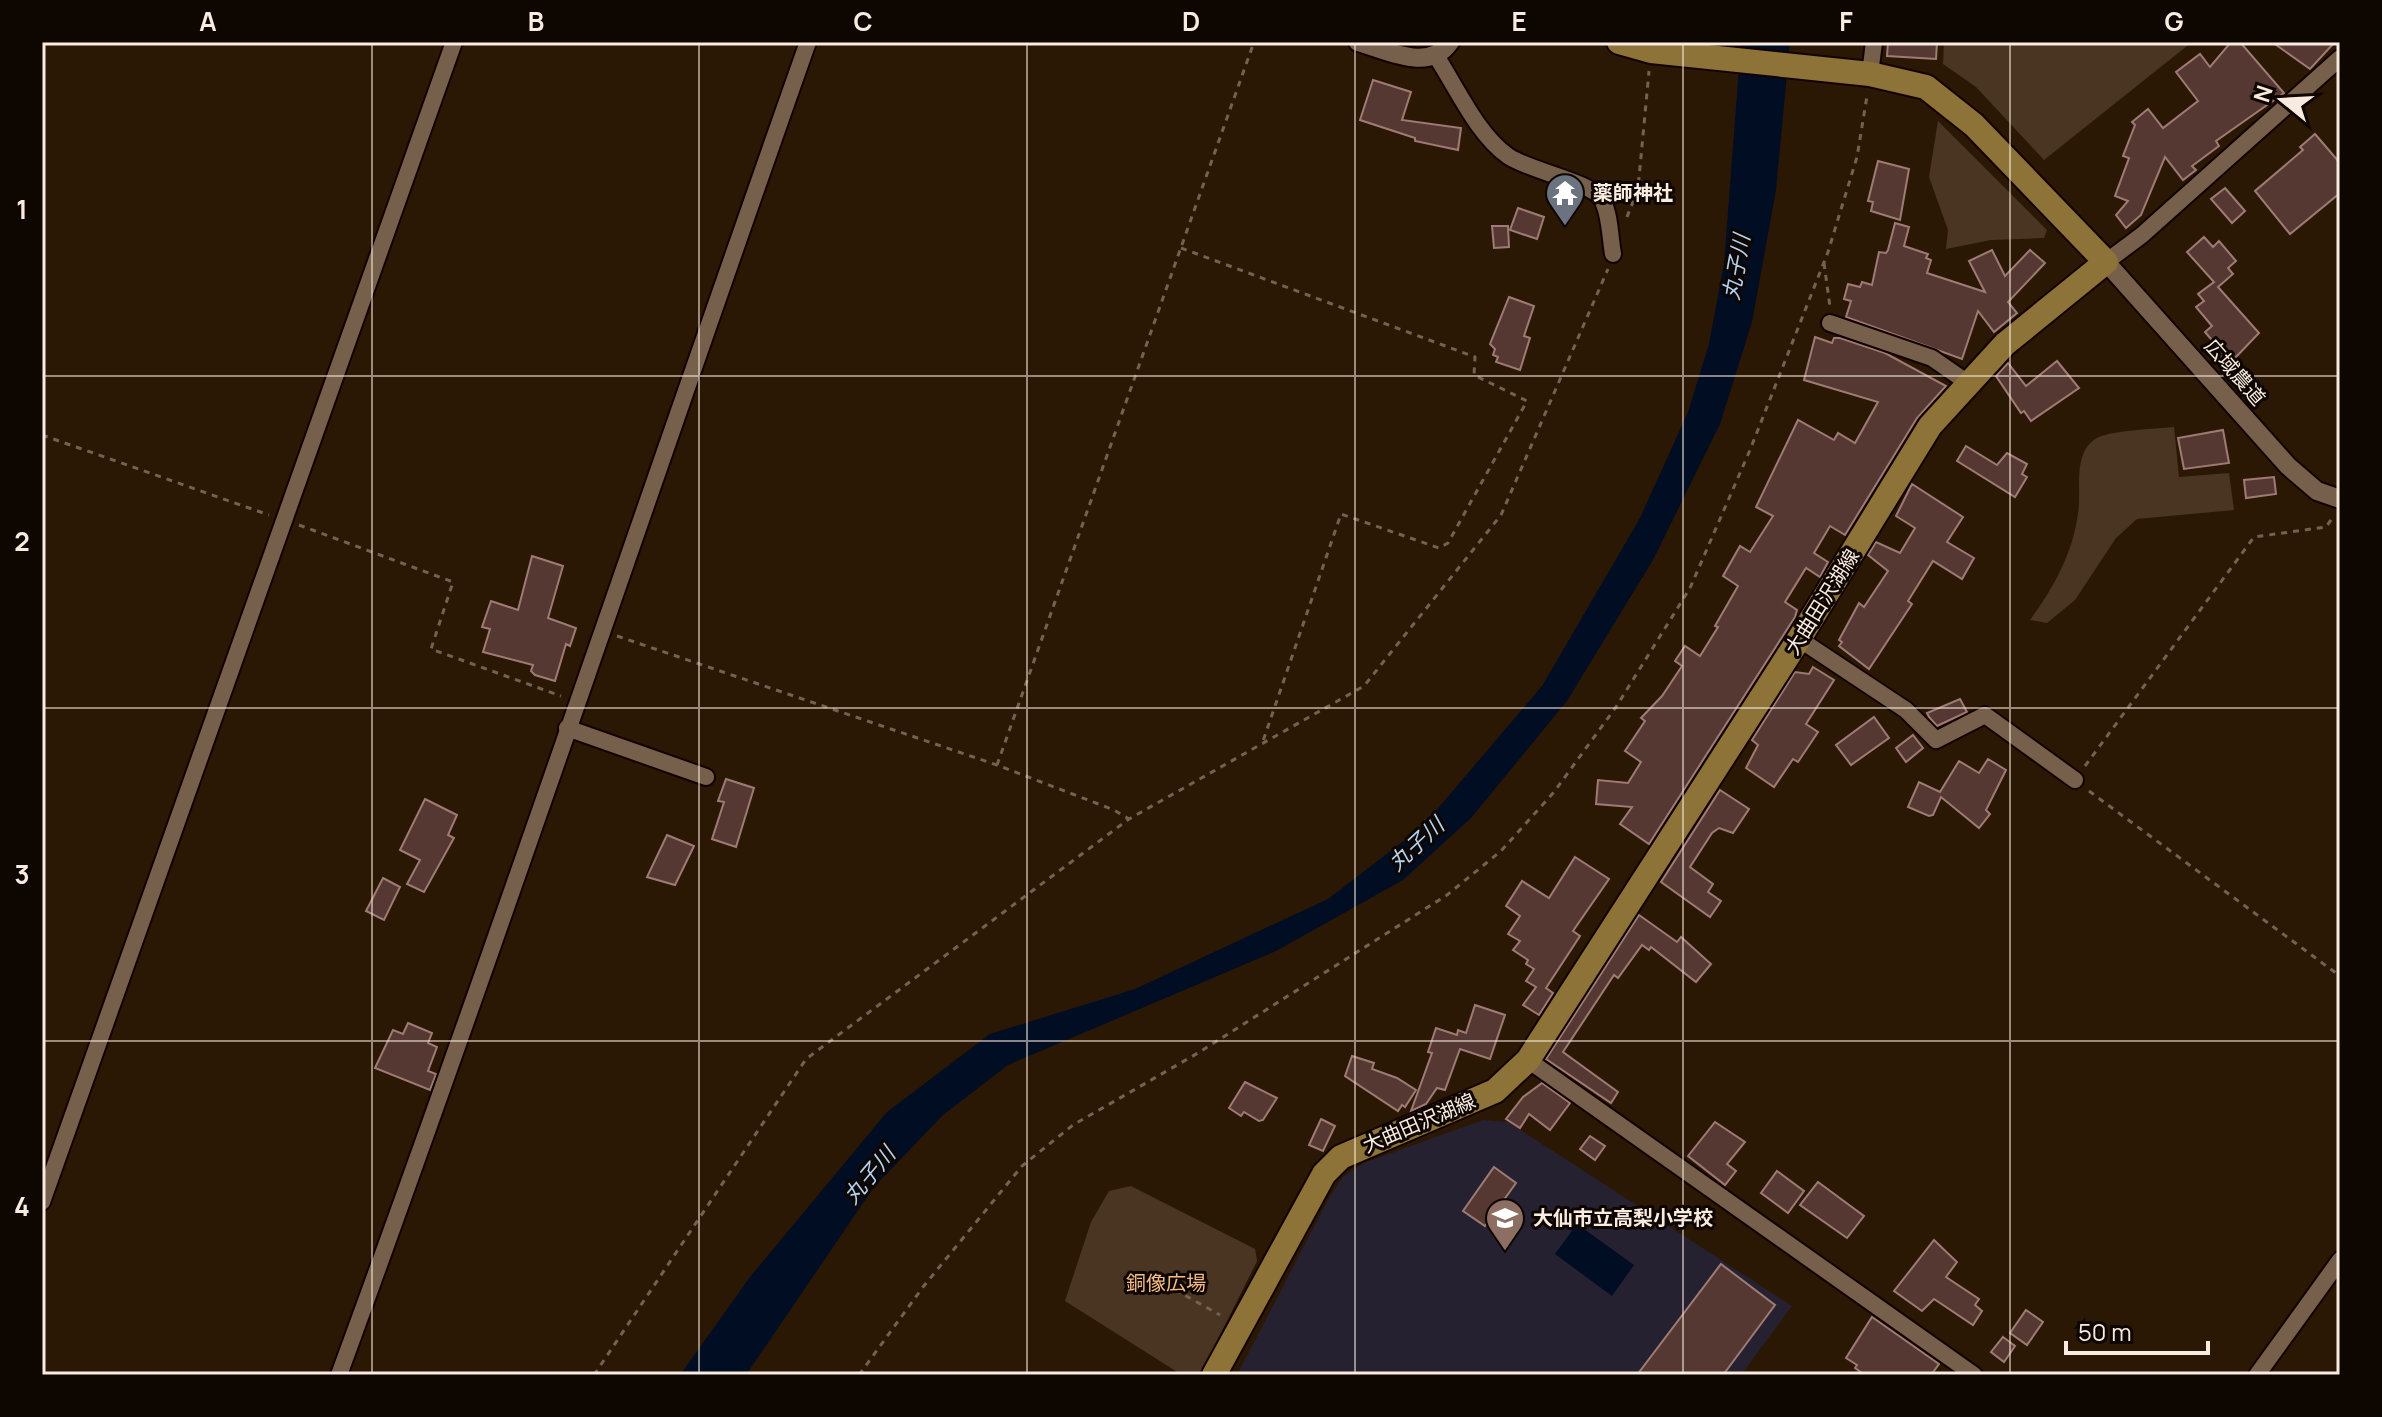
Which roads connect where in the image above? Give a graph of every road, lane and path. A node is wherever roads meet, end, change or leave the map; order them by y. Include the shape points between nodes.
1 (454, 42) edge
2 (808, 42) edge
3 (1254, 42) edge
4 (1358, 42) edge
5 (1450, 42) edge
6 (1619, 42) edge
7 (1874, 42) edge
8 (1651, 51) junction
9 (1436, 56) junction
10 (2340, 58) edge
11 (1870, 74) junction
12 (1181, 248) junction
13 (1613, 254) junction
14 (2106, 262) junction
15 (1824, 263) junction
16 (1830, 323) joint
17 (1968, 383) junction
18 (42, 435) edge
19 (2340, 499) edge
20 (2340, 506) edge
21 (284, 520) junction
22 (601, 630) junction
23 (1799, 639) junction
24 (576, 701) junction
25 (567, 728) junction
26 (1262, 744) junction
27 (997, 765) junction
28 (706, 777) dead end
29 (2075, 780) junction
30 (1129, 819) junction
31 (2340, 976) edge
32 (1528, 1060) junction
33 (42, 1202) edge
34 (2340, 1260) edge
35 (1154, 1278) dead end
36 (1240, 1326) junction
37 (339, 1375) edge
38 (594, 1375) edge
39 (859, 1375) edge
40 (1214, 1375) edge
41 (1974, 1375) edge
42 (2257, 1375) edge

1 - 21 street
2 - 22 street
3 - 12 path
4 - 9 street via 1422,60
5 - 9 street
6 - 8 main road
7 - 11 street
8 - 11 main road
8 - 13 path via 1638,189
9 - 13 street via 1506,155 1531,170 1593,190 1603,200
10 - 14 street
11 - 14 main road via 1926,87 1949,103
11 - 15 path via 1857,157
12 - 26 path via 1475,357 1474,375 1527,401 1448,543 1439,548 1341,514
12 - 27 path
13 - 26 path via 1501,515 1364,686
14 - 17 main road, 大曲田沢湖線 via 2005,344
14 - 19 street, 広域農道 via 2288,466 2317,491
15 - 16 path
15 - 39 path via 1690,588 1616,707 1554,792 1501,851 1447,895 1198,1053 1073,1125 1022,1166
16 - 17 street via 1932,358
17 - 23 main road, 大曲田沢湖線 via 1930,426
18 - 21 path
20 - 29 path via 2326,527 2254,537
21 - 24 path via 453,582 431,649
21 - 33 street
22 - 24 street
22 - 27 path
23 - 29 street via 1906,710 1936,740 1985,715
23 - 32 main road, 大曲田沢湖線
24 - 25 street
25 - 28 street
25 - 37 street
26 - 30 path
27 - 30 path
29 - 31 path
30 - 38 path via 806,1059
32 - 36 main road, 大曲田沢湖線 via 1495,1091 1341,1157 1324,1174
32 - 41 street
34 - 42 street
35 - 36 path
36 - 40 main road, 大曲田沢湖線

